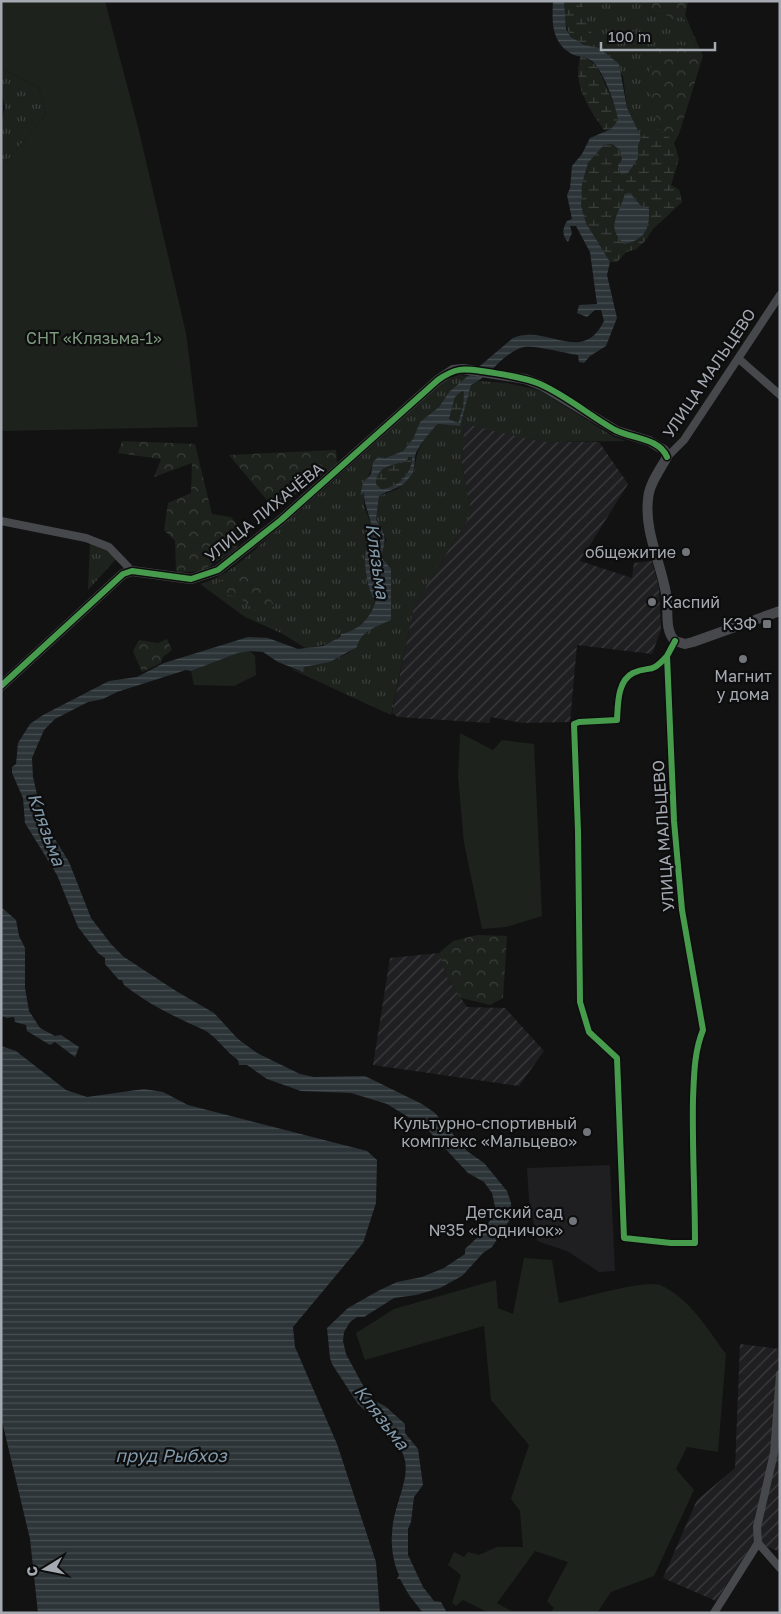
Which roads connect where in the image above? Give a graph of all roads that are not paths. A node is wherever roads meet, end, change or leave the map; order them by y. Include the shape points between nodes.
1 (780, 295) edge
2 (739, 359) junction
3 (780, 395) edge
4 (668, 458) junction
5 (1, 521) edge
6 (132, 571) junction
7 (780, 611) edge
8 (674, 640) junction
9 (667, 656) junction
10 (1, 686) edge
11 (780, 1374) edge
12 (758, 1542) junction
13 (780, 1568) edge
14 (714, 1613) edge

1 - 2 street, УЛИЦА МАЛЬЦЕВО
2 - 3 street
2 - 4 street, УЛИЦА МАЛЬЦЕВО via 684,440
4 - 6 street, УЛИЦА ЛИХАЧЁВА via 664,450 649,441 617,431 541,385 507,375 453,370 281,520 218,570 191,579
4 - 8 street, УЛИЦА МАЛЬЦЕВО via 654,480 648,498 650,531 667,598 669,631
5 - 6 street via 86,538 109,547
6 - 10 street via 115,580
7 - 8 street via 693,642 685,644
8 - 9 street, УЛИЦА МАЛЬЦЕВО
9 - 9 street, УЛИЦА МАЛЬЦЕВО via 656,668 632,674 623,684 618,696 617,720 574,724 580,1002 589,1032 617,1058 624,1238 695,1243 694,1082 698,1043 703,1030 682,910 674,821
11 - 12 street via 774,1453 757,1527
12 - 13 street
12 - 14 street

